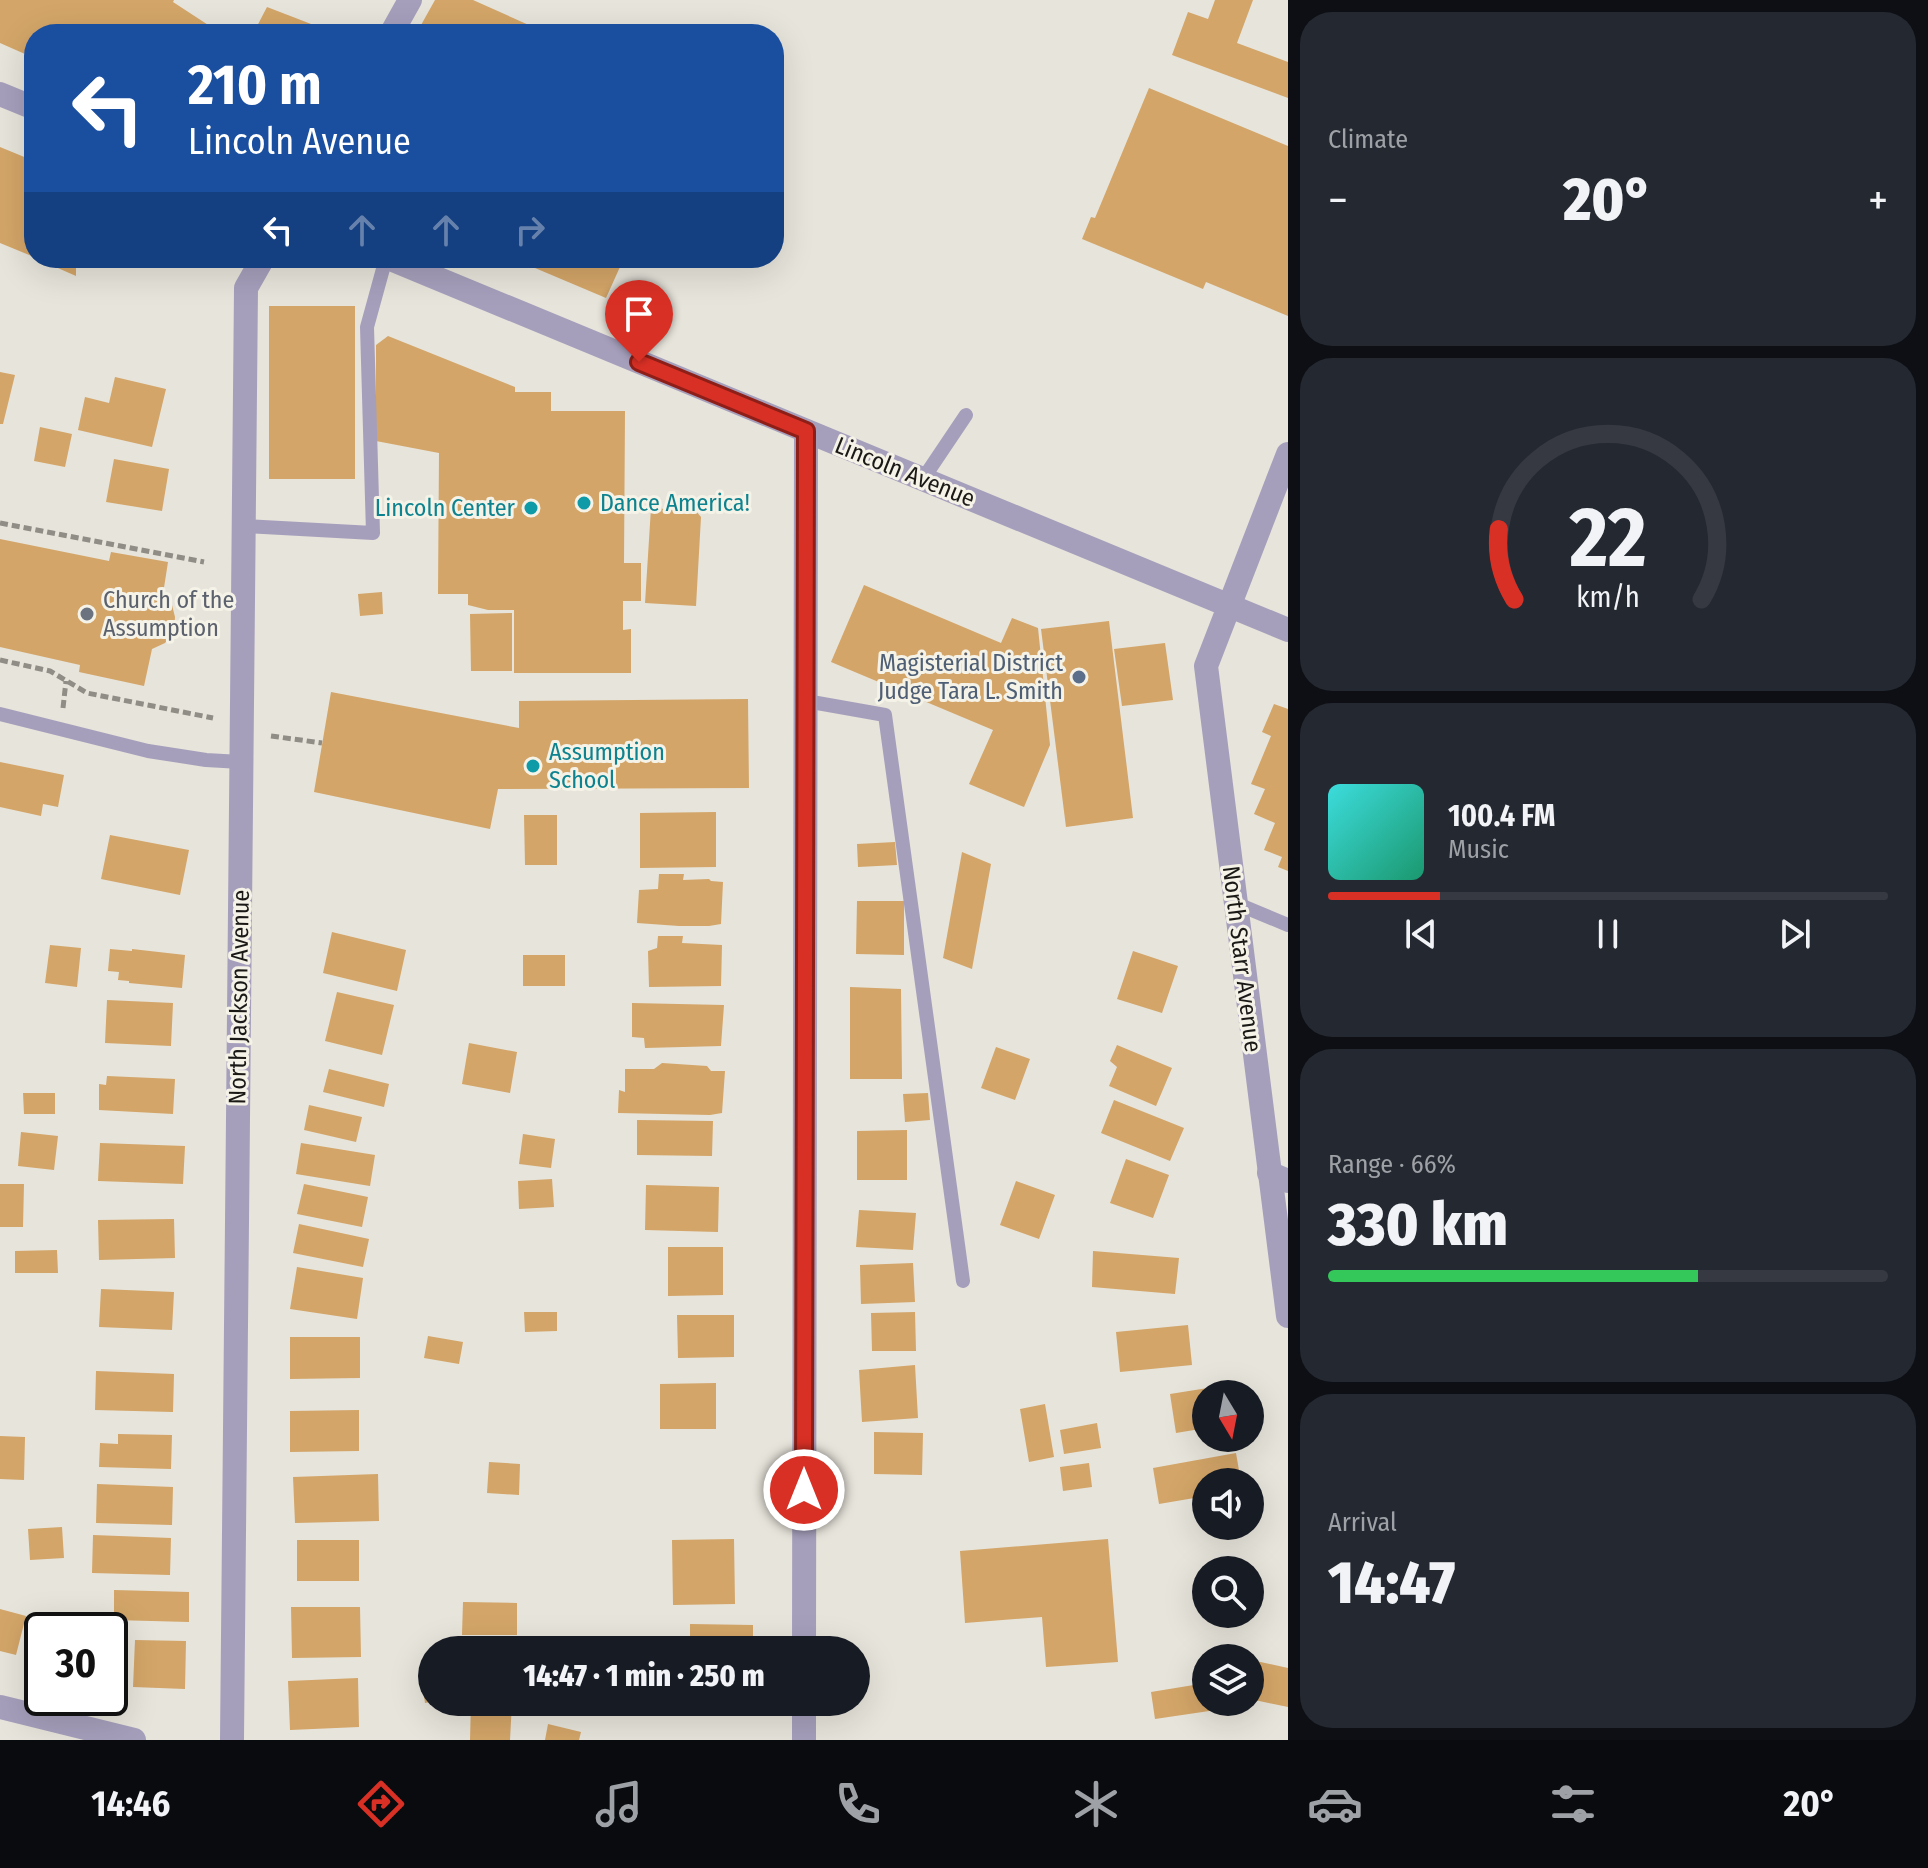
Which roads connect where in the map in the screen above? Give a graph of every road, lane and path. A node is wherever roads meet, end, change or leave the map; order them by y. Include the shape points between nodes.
1 (410, 0) edge
2 (397, 24) edge
3 (0, 94) edge
4 (24, 104) edge
5 (257, 268) edge
6 (384, 268) edge
7 (411, 268) edge
8 (966, 415) dead end
9 (806, 431) junction
10 (1288, 454) edge
11 (923, 479) junction
12 (0, 523) edge
13 (244, 526) junction
14 (204, 562) dead end
15 (1229, 605) junction
16 (1288, 630) edge
17 (0, 660) edge
18 (806, 701) junction
19 (0, 714) edge
20 (242, 723) junction
21 (300, 740) dead end
22 (322, 743) dead end
23 (241, 762) junction
24 (1235, 903) junction
25 (1288, 925) edge
26 (1278, 1177) edge
27 (963, 1281) dead end
28 (1288, 1316) edge
29 (804, 1636) edge
30 (0, 1707) edge
31 (804, 1716) edge
32 (134, 1740) edge
33 (232, 1740) edge
34 (804, 1740) edge

1 - 2 street
3 - 4 street
5 - 13 street, North Jackson Avenue via 246,288
6 - 13 lane via 367,327 373,533
7 - 9 street, Lincoln Avenue
8 - 11 lane
9 - 11 street, Lincoln Avenue
9 - 18 street
10 - 15 street, North Starr Avenue
11 - 15 street, Lincoln Avenue
12 - 14 path
13 - 20 street, North Jackson Avenue
15 - 16 street, Lincoln Avenue
15 - 24 street, North Starr Avenue via 1206,666
17 - 20 path via 50,671 87,693
18 - 27 lane via 885,715
18 - 29 street
19 - 23 lane via 148,751
20 - 23 street, North Jackson Avenue
21 - 22 path
23 - 33 street, North Jackson Avenue
24 - 25 lane
24 - 26 street, North Starr Avenue
26 - 28 street, North Starr Avenue
30 - 32 street
31 - 34 street

